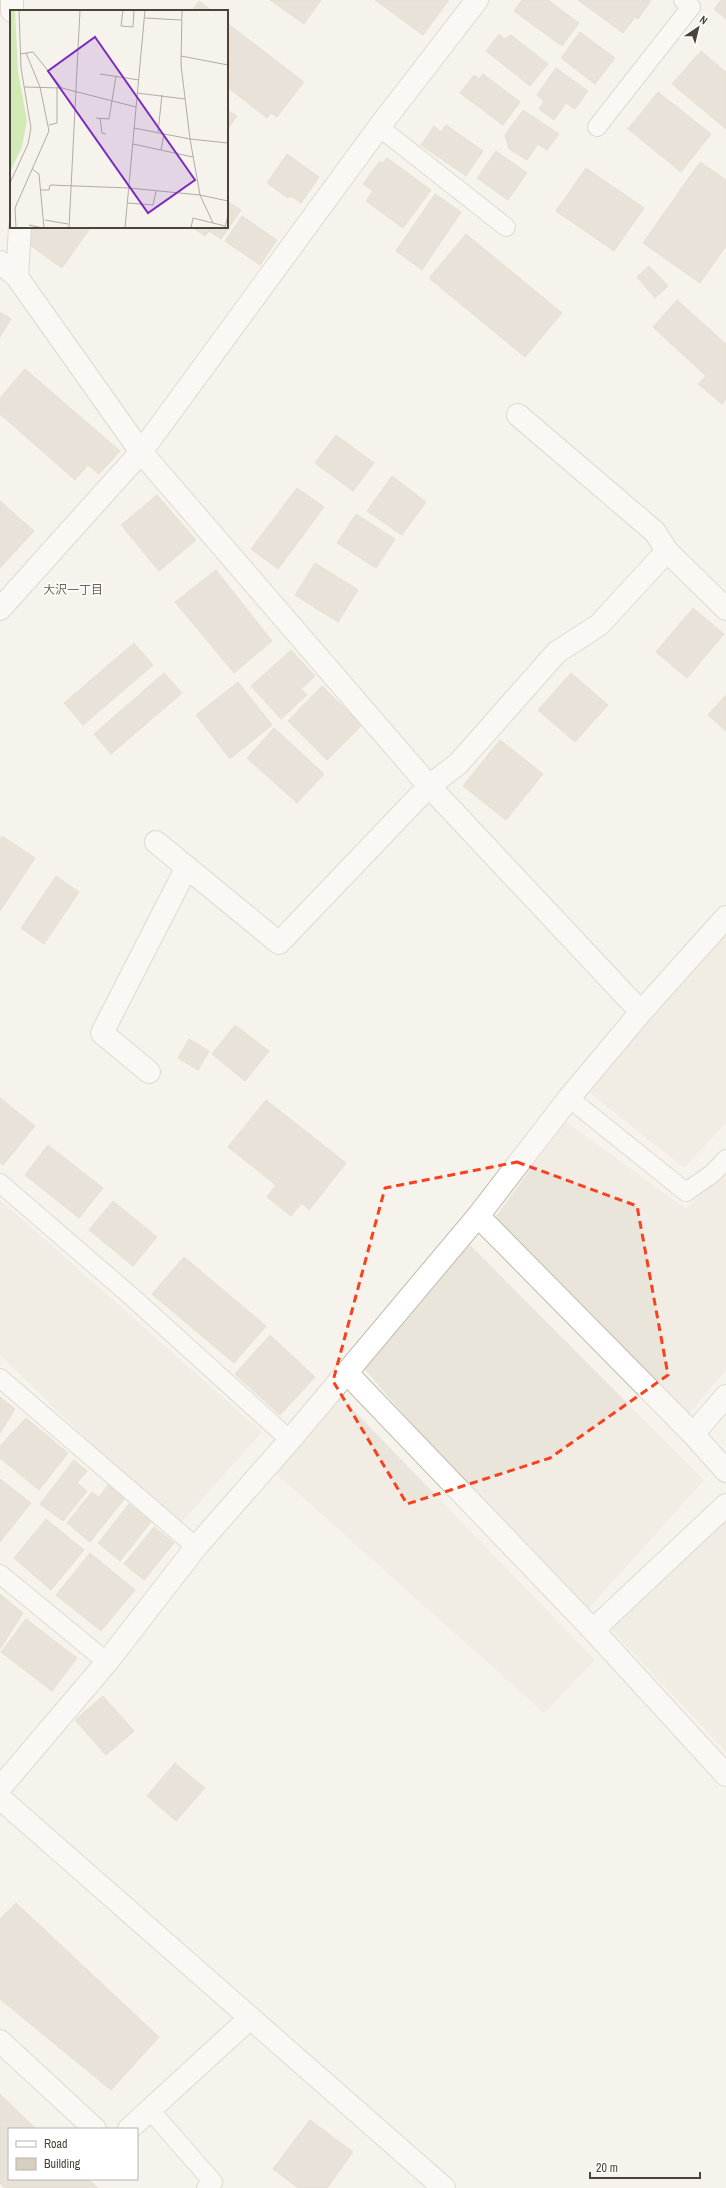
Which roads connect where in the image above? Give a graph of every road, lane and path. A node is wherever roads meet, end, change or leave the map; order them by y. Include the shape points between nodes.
1 (477, 0) edge
2 (683, 0) edge
3 (379, 127) junction
4 (597, 127) dead end
5 (506, 227) dead end
6 (20, 228) edge
7 (0, 262) edge
8 (17, 277) junction
9 (518, 415) dead end
10 (141, 452) junction
11 (667, 551) junction
12 (0, 609) edge
13 (726, 610) edge
14 (429, 786) junction
15 (156, 842) dead end
16 (187, 867) junction
17 (726, 918) edge
18 (641, 1012) junction
19 (149, 1072) dead end
20 (568, 1098) junction
21 (726, 1159) edge
22 (0, 1183) edge
23 (478, 1216) junction
24 (346, 1372) junction
25 (0, 1378) edge
26 (726, 1396) edge
27 (693, 1434) junction
28 (290, 1440) junction
29 (726, 1471) edge
30 (726, 1505) edge
31 (196, 1547) junction
32 (0, 1574) edge
33 (593, 1630) junction
34 (107, 1662) junction
35 (726, 1775) edge
36 (0, 1788) edge
37 (0, 1798) edge
38 (250, 2018) junction
39 (0, 2041) edge
40 (150, 2110) junction
41 (94, 2128) edge
42 (130, 2128) edge
43 (206, 2188) edge
44 (444, 2188) edge

1 - 3 street
2 - 4 lane via 691,7
3 - 5 lane
3 - 10 street
6 - 8 street
7 - 8 street
8 - 10 street
9 - 11 street via 655,532
10 - 12 street
10 - 14 street
11 - 13 street
11 - 14 street via 598,625 556,652 458,764
14 - 16 street via 279,943
14 - 18 street
15 - 16 street
16 - 19 street via 102,1033
17 - 18 street
18 - 20 street
20 - 21 lane via 686,1192 713,1173
20 - 23 street
22 - 28 lane via 132,1297
23 - 24 street
23 - 27 street
24 - 28 street
24 - 33 street
25 - 31 lane
26 - 27 street
27 - 29 street
28 - 31 street
30 - 33 street
31 - 34 street
32 - 34 lane
33 - 35 street
34 - 36 street
37 - 38 street
38 - 40 street
38 - 44 street
39 - 41 street
40 - 42 street
40 - 43 lane via 213,2182

